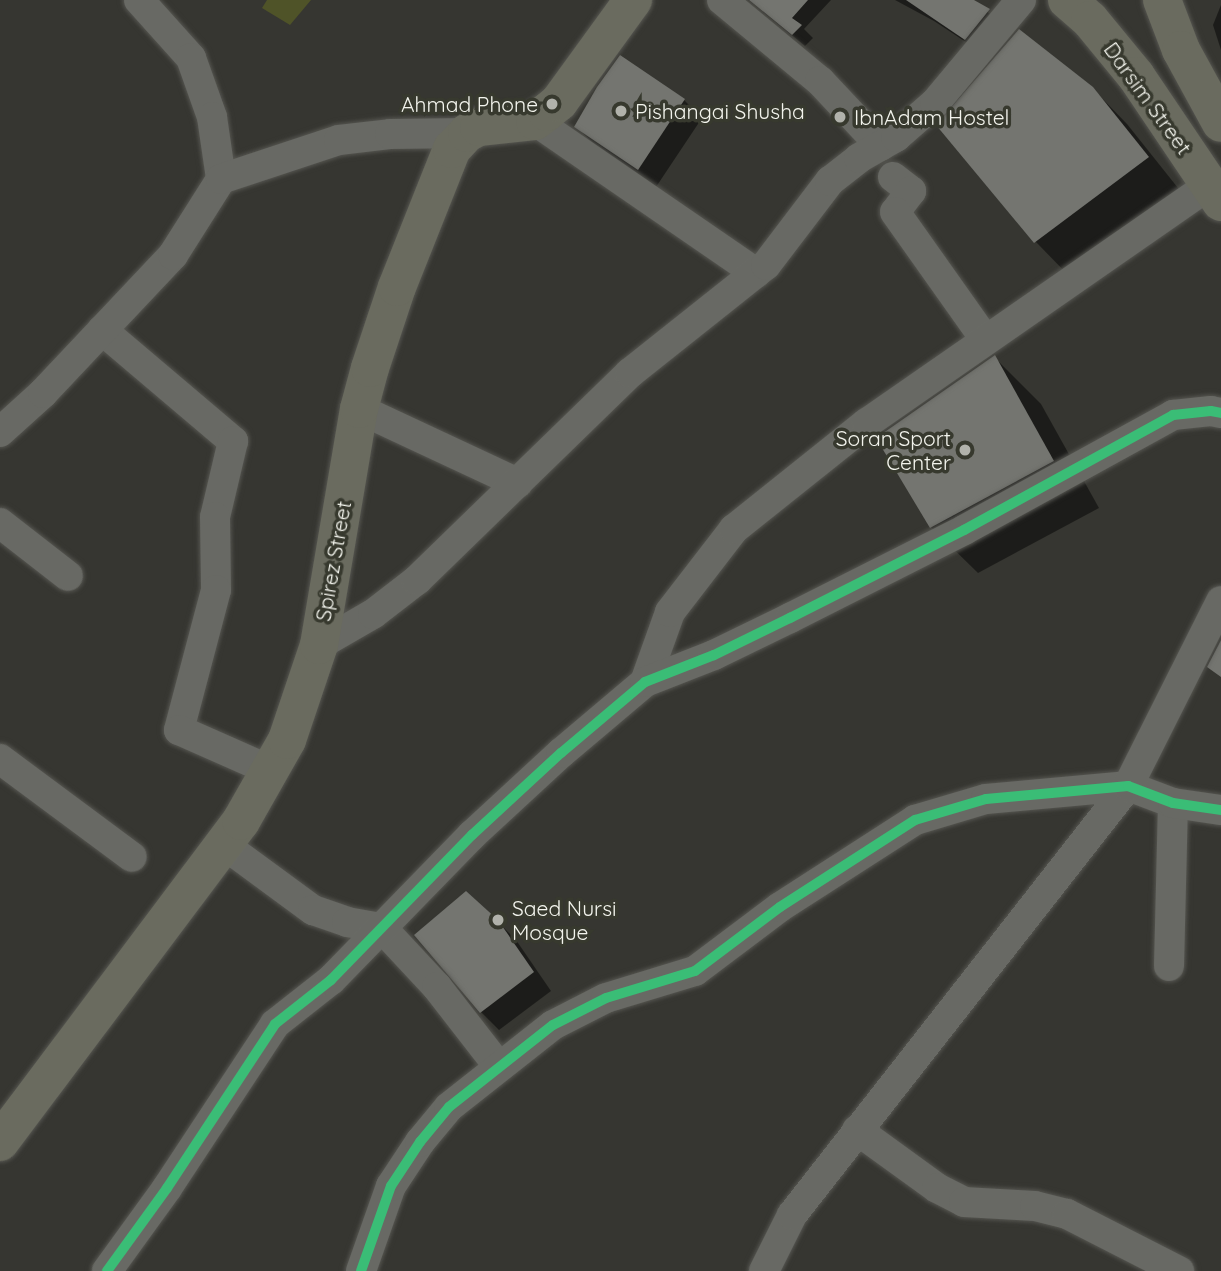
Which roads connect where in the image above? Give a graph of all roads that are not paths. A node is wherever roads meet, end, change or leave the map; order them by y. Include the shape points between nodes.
1 (139, 0) edge
2 (633, 0) edge
3 (722, 0) edge
4 (1021, 0) edge
5 (1067, 0) edge
6 (1162, 0) edge
7 (535, 121) junction
8 (1221, 123) edge
9 (467, 133) junction
10 (881, 146) junction
11 (893, 177) dead end
12 (221, 179) junction
13 (1215, 194) edge
14 (756, 273) junction
15 (102, 330) junction
16 (985, 339) junction
17 (359, 410) junction
18 (1221, 412) edge
19 (0, 432) edge
20 (518, 483) junction
21 (0, 523) edge
22 (68, 576) dead end
23 (1221, 601) edge
24 (319, 645) junction
25 (645, 682) junction
26 (0, 759) edge
27 (272, 771) junction
28 (1128, 786) junction
29 (1173, 803) junction
30 (1221, 810) edge
31 (223, 844) junction
32 (132, 857) dead end
33 (382, 928) junction
34 (1169, 966) dead end
35 (499, 1067) junction
36 (857, 1130) junction
37 (0, 1142) edge
38 (107, 1271) edge
39 (361, 1271) edge
40 (764, 1271) edge
41 (1179, 1271) edge

1 - 12 street via 191,58 212,117
2 - 7 main road via 559,102
3 - 10 street via 820,81
4 - 10 street via 935,103
5 - 13 main road, Darsim Street via 1090,20 1136,76
6 - 8 main road via 1181,50
7 - 9 main road via 492,123
7 - 14 street
9 - 12 street via 339,140
9 - 17 main road, Spirez Street via 447,159 397,287
10 - 14 street via 830,181
11 - 16 street via 911,191 895,212
12 - 15 street via 173,255
13 - 16 street
14 - 20 street via 629,373
15 - 19 street
15 - 27 street via 233,441 215,517 216,590 179,730
16 - 25 street via 832,449 734,529 670,612
17 - 20 street
17 - 24 main road, Spirez Street
18 - 25 street via 1173,415 964,530 790,618
20 - 24 street via 417,580 373,614
21 - 22 street
23 - 28 street
24 - 27 main road, Spirez Street via 300,709
25 - 33 street via 472,835
26 - 32 street
27 - 31 main road, Spirez Street
28 - 29 street
28 - 35 street via 986,799 915,820 780,907 695,971 606,998 553,1025
28 - 36 street
29 - 30 street
29 - 34 street
31 - 33 street via 313,910
31 - 37 main road, Spirez Street
33 - 35 street via 437,987
33 - 38 street via 331,980 275,1024
35 - 39 street via 449,1107 420,1142 391,1186
36 - 40 street via 792,1215
36 - 41 street via 964,1202 1035,1206 1067,1214

